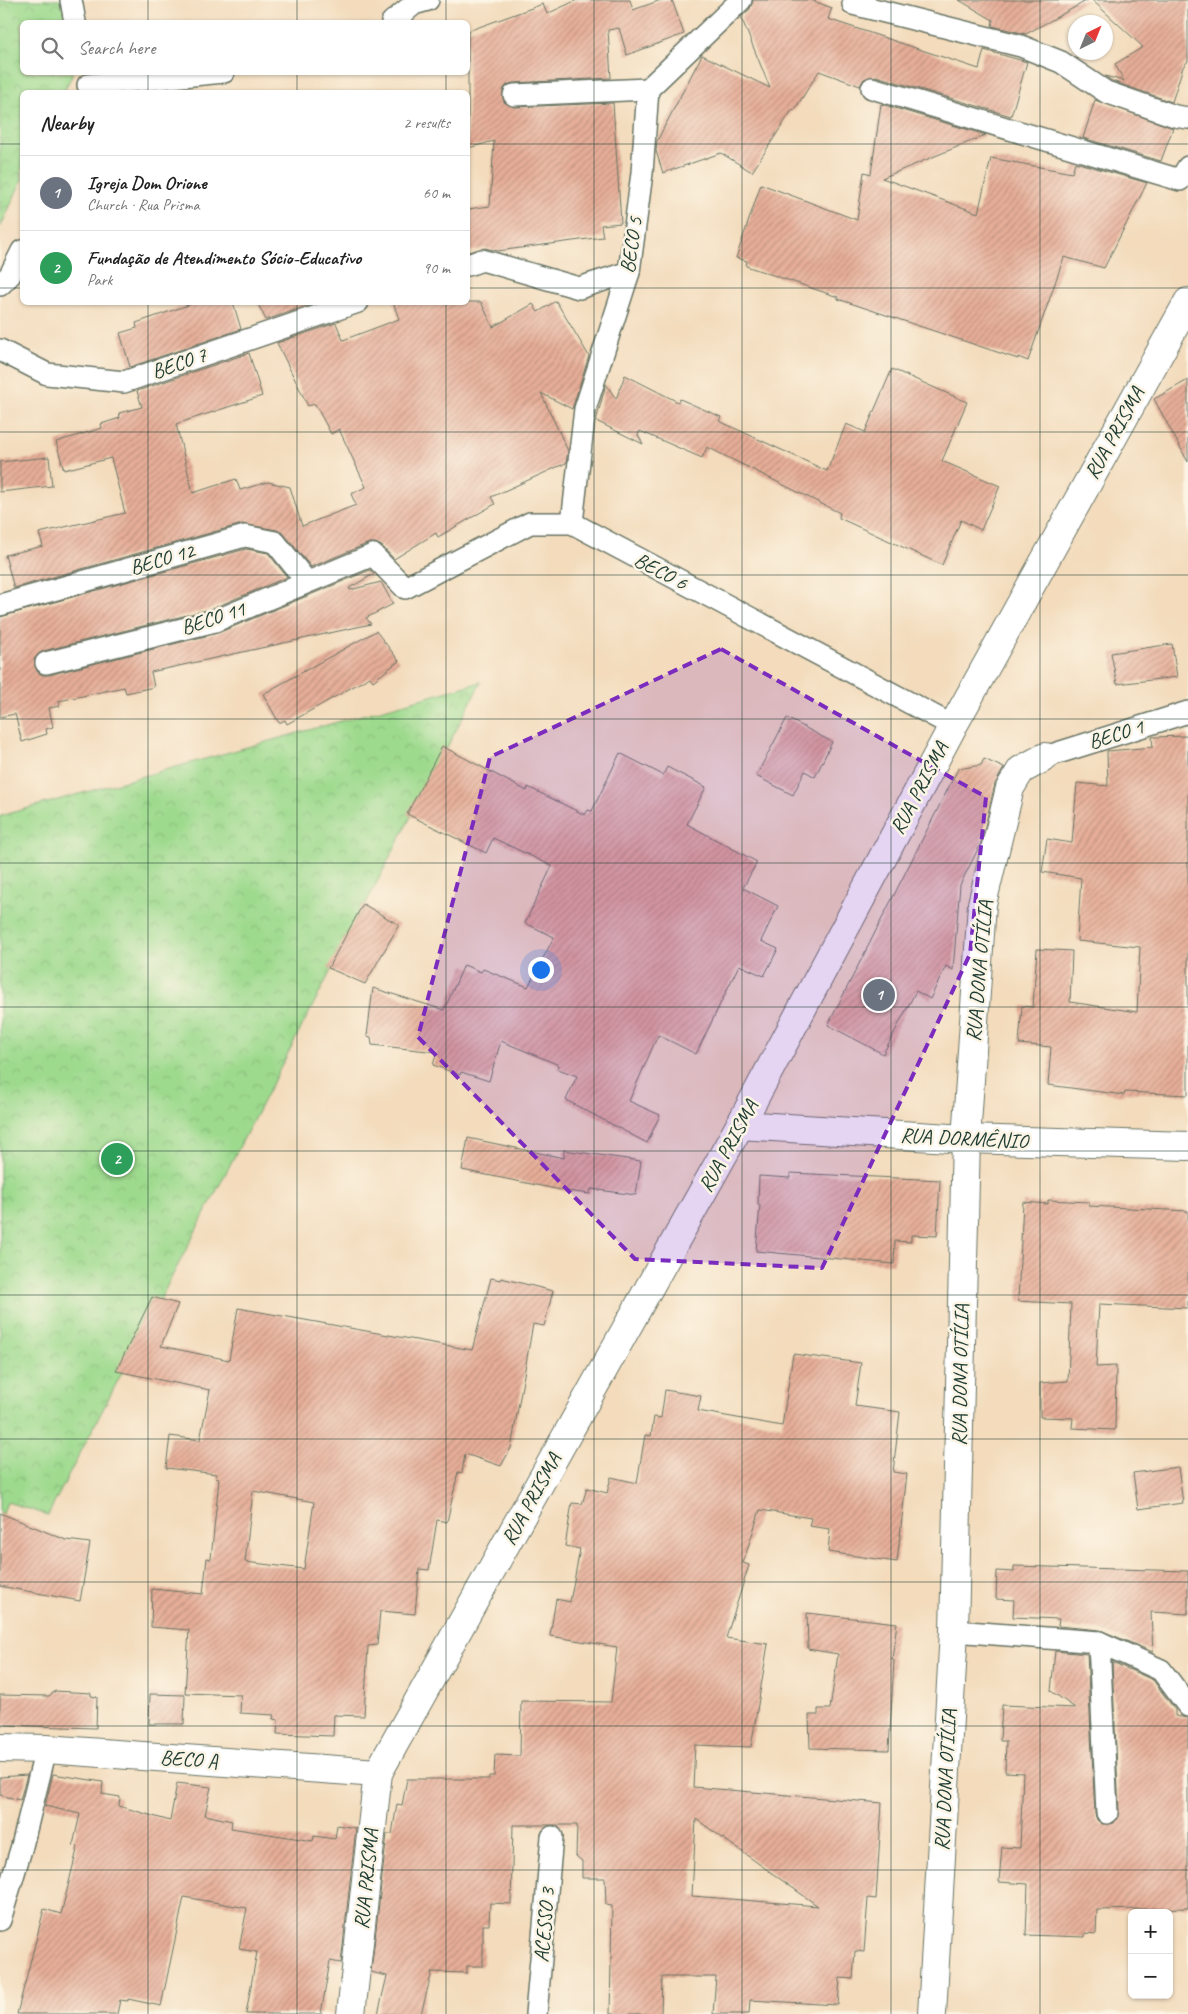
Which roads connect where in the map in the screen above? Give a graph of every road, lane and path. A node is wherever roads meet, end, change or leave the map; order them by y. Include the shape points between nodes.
1 (71, 0) edge
2 (428, 0) edge
3 (741, 0) edge
4 (852, 4) dead end
5 (76, 20) edge
6 (394, 20) edge
7 (186, 75) edge
8 (86, 83) edge
9 (872, 88) dead end
10 (648, 89) junction
11 (514, 95) dead end
12 (1188, 118) edge
13 (1188, 167) edge
14 (20, 255) edge
15 (470, 264) edge
16 (629, 272) junction
17 (0, 285) edge
18 (1188, 302) edge
19 (349, 305) edge
20 (1188, 338) edge
21 (0, 350) edge
22 (1159, 352) junction
23 (572, 523) junction
24 (373, 554) joint
25 (307, 582) junction
26 (0, 605) edge
27 (46, 663) dead end
28 (1188, 712) edge
29 (953, 726) junction
30 (1045, 757) joint
31 (740, 1125) junction
32 (966, 1139) junction
33 (1188, 1146) edge
34 (954, 1631) junction
35 (1099, 1642) junction
36 (1188, 1706) edge
37 (0, 1748) edge
38 (46, 1749) junction
39 (378, 1773) junction
40 (1108, 1813) dead end
41 (552, 1837) dead end
42 (0, 1920) edge
43 (351, 2014) edge
44 (536, 2014) edge
45 (932, 2014) edge

1 - 5 lane
2 - 6 lane via 414,4
3 - 10 lane
4 - 12 lane via 1021,46 1061,62 1106,92
7 - 8 lane
9 - 13 lane via 1180,180
10 - 11 lane
10 - 16 lane, BECO 5 via 642,173
14 - 17 lane via 10,275
15 - 16 lane via 482,260 579,288
16 - 23 lane, BECO 5 via 585,409
18 - 22 street, RUA PRISMA
19 - 21 lane, BECO 7 via 124,382 47,374
20 - 22 street
22 - 29 street, RUA PRISMA
23 - 24 lane, BECO 6 via 530,523 405,588
23 - 29 lane, BECO 6
24 - 25 lane, BECO 11
25 - 26 lane, BECO 12 via 275,542 245,536
25 - 27 lane, BECO 11 via 215,621
28 - 30 lane, BECO 1
29 - 31 street, RUA PRISMA
30 - 32 street, RUA DONA OTÍLIA via 1021,770 1010,788 982,904
31 - 32 street, RUA DORMÊNIO
31 - 39 street, RUA PRISMA
32 - 33 street, RUA DORMÊNIO
32 - 34 street, RUA DONA OTÍLIA
34 - 35 lane
34 - 45 street, RUA DONA OTÍLIA
35 - 36 lane via 1162,1670
35 - 40 lane
37 - 38 street, BECO A
38 - 39 street, BECO A
38 - 42 lane
39 - 43 street, RUA PRISMA
41 - 44 lane, ACESSO 3

